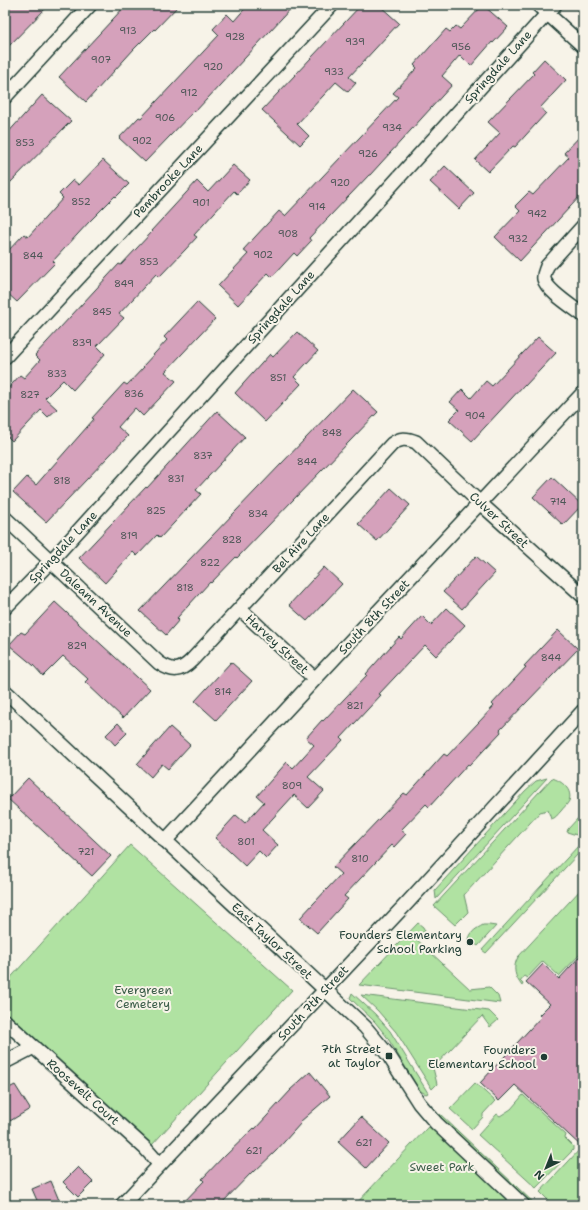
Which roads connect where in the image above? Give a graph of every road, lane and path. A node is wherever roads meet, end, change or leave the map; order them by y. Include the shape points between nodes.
1 (90, 5) edge
2 (332, 5) edge
3 (546, 8) edge
4 (583, 46) edge
5 (5, 97) edge
6 (583, 226) edge
7 (583, 315) edge
8 (5, 357) edge
9 (583, 393) edge
10 (416, 442) joint
11 (480, 503) junction
12 (5, 518) edge
13 (51, 561) junction
14 (583, 596) edge
15 (5, 608) edge
16 (240, 609) junction
17 (192, 660) joint
18 (315, 679) junction
19 (5, 691) edge
20 (583, 711) edge
21 (165, 841) junction
22 (325, 990) junction
23 (5, 1021) edge
24 (34, 1047) junction
25 (5, 1062) edge
26 (160, 1164) junction
27 (122, 1205) edge
28 (523, 1205) edge

1 - 5 street
2 - 8 street, Pembrooke Lane
3 - 4 street
3 - 13 street, Springdale Lane
6 - 7 street via 547,266 544,274 551,289
9 - 11 street, South 8th Street
10 - 11 street, Culver Street
10 - 16 street, Bel Aire Lane via 404,439 392,444
11 - 14 street, Culver Street
11 - 18 street, South 8th Street
12 - 13 street, Daleann Avenue
13 - 15 street, Springdale Lane
13 - 17 street, Daleann Avenue via 160,663 173,670 179,670
16 - 17 street, Bel Aire Lane
16 - 18 street, Harvey Street
18 - 21 street, South 8th Street
19 - 21 street, East Taylor Street
20 - 22 street, South 7th Street
21 - 22 street, East Taylor Street
22 - 26 street, South 7th Street
22 - 28 street, East Taylor Street via 365,1027 389,1056 419,1103 436,1123
23 - 24 street, Roosevelt Court
24 - 25 street
24 - 26 street, Roosevelt Court
26 - 27 street, South 7th Street

